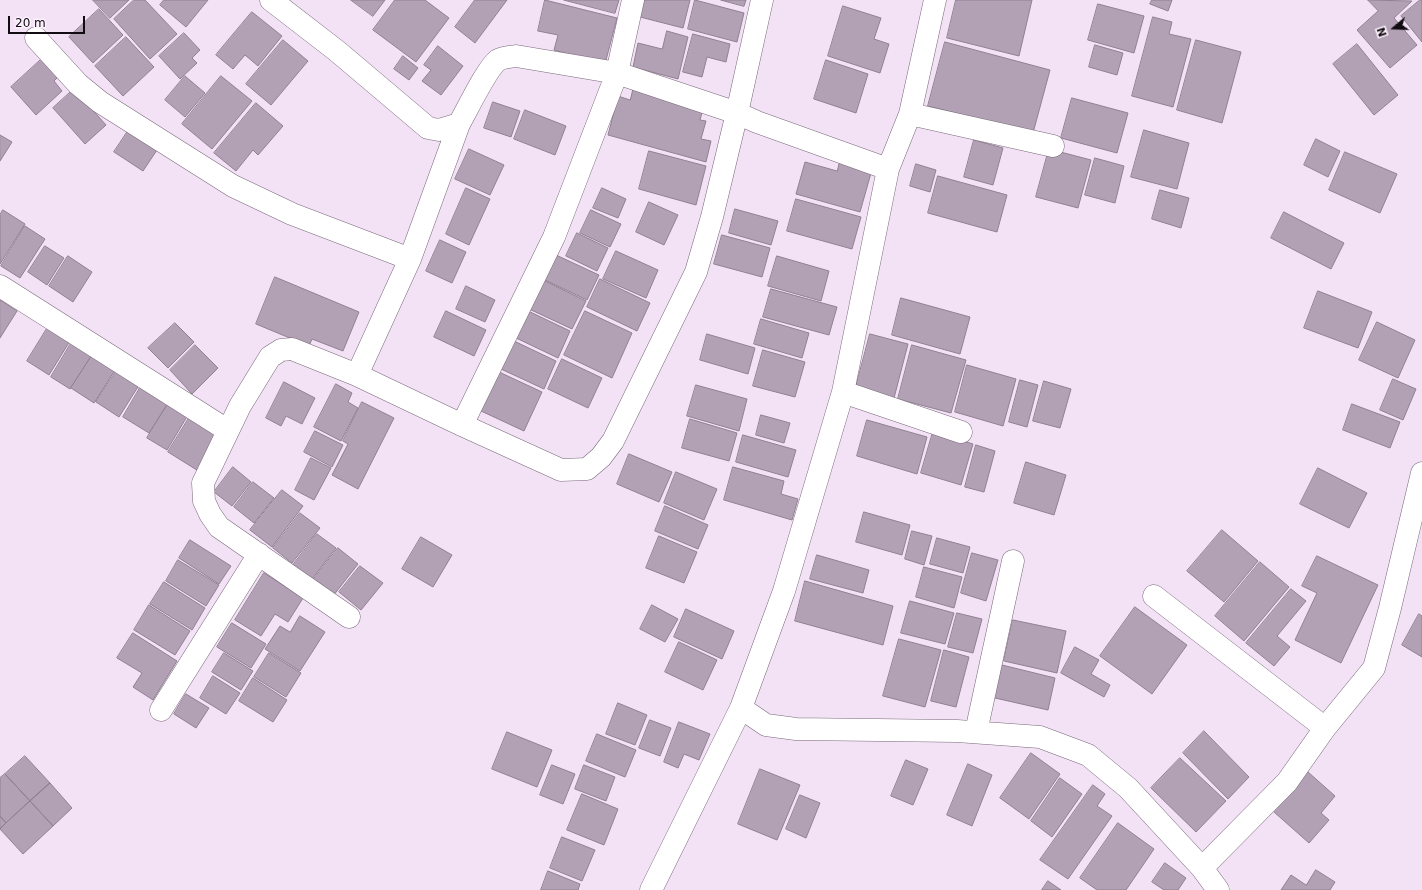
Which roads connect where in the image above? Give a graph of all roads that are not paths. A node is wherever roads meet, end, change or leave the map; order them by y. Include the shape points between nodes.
1 (271, 0) edge
2 (633, 0) edge
3 (762, 0) edge
4 (935, 0) edge
5 (36, 38) dead end
6 (617, 73) junction
7 (737, 113) junction
8 (910, 114) junction
9 (459, 124) junction
10 (1053, 146) dead end
11 (888, 169) junction
12 (410, 259) junction
13 (0, 286) edge
14 (357, 375) junction
15 (843, 392) junction
16 (462, 425) junction
17 (227, 430) junction
18 (961, 432) dead end
19 (1422, 473) edge
20 (259, 554) junction
21 (1013, 561) dead end
22 (1154, 596) dead end
23 (349, 617) dead end
24 (741, 708) junction
25 (161, 710) dead end
26 (1325, 728) junction
27 (976, 732) junction
28 (1202, 868) junction
29 (1214, 889) edge
30 (651, 890) edge

1 - 9 street via 337,51 428,128 439,130
2 - 6 street
3 - 7 street
4 - 8 street
5 - 12 street via 78,84 100,102 233,186 292,214
6 - 7 street
6 - 9 street via 516,56 505,57 497,61 490,70
6 - 16 street via 554,238
7 - 11 street
7 - 16 street via 696,272 612,442 601,457 587,469 561,470
8 - 10 street
8 - 11 street
9 - 12 street
11 - 15 street
12 - 14 street
13 - 17 street
14 - 16 street
14 - 17 street via 292,349 281,350 270,357
15 - 18 street
15 - 24 street via 784,591
17 - 20 street via 203,483 204,501 219,527
19 - 26 street via 1374,668
20 - 23 street
20 - 25 street
21 - 27 street
22 - 26 street
24 - 27 street via 766,725 796,729
24 - 30 street
26 - 28 street via 1287,782
27 - 28 street via 1040,737 1088,755 1128,788
28 - 29 street

